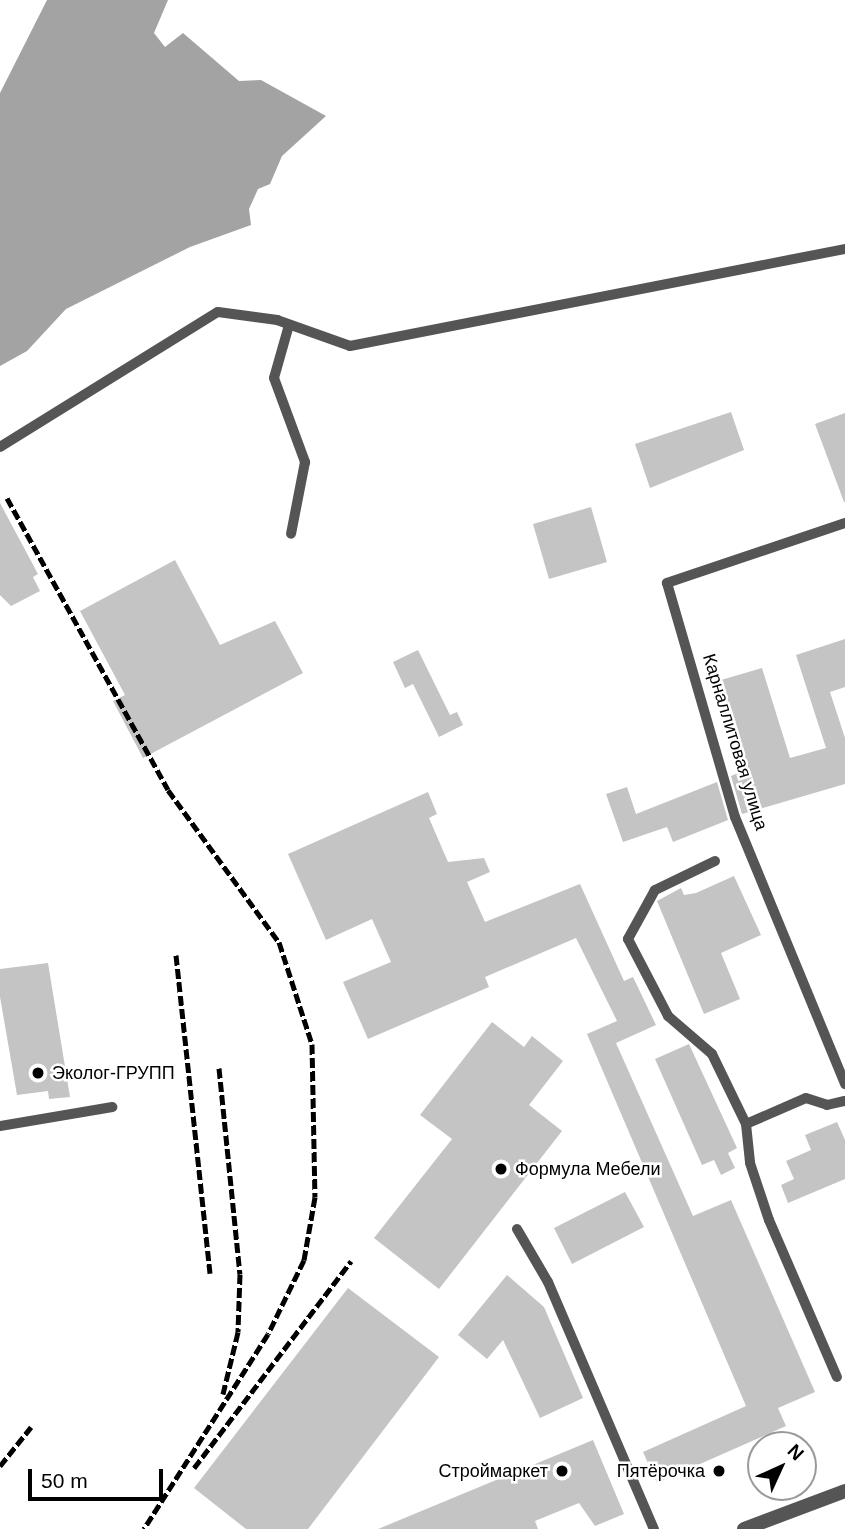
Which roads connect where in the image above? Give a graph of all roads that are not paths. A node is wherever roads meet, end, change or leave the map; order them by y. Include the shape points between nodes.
1 (845, 249) edge
2 (289, 325) junction
3 (0, 447) edge
4 (845, 523) edge
5 (291, 534) dead end
6 (715, 861) dead end
7 (845, 1084) edge
8 (845, 1101) edge
9 (112, 1107) dead end
10 (746, 1124) junction
11 (0, 1126) edge
12 (517, 1229) dead end
13 (837, 1377) dead end
14 (845, 1491) edge
15 (654, 1529) edge
16 (744, 1529) edge

1 - 2 lane via 350,346
2 - 3 lane via 218,312
2 - 5 lane via 274,378 305,462
4 - 7 lane, Карналлитовая улица via 667,583 735,817
6 - 10 lane via 655,890 628,939 668,1016 712,1054
8 - 10 lane via 827,1105 806,1098
9 - 11 lane
10 - 13 lane via 750,1163 769,1220
12 - 15 lane via 548,1282
14 - 16 street

